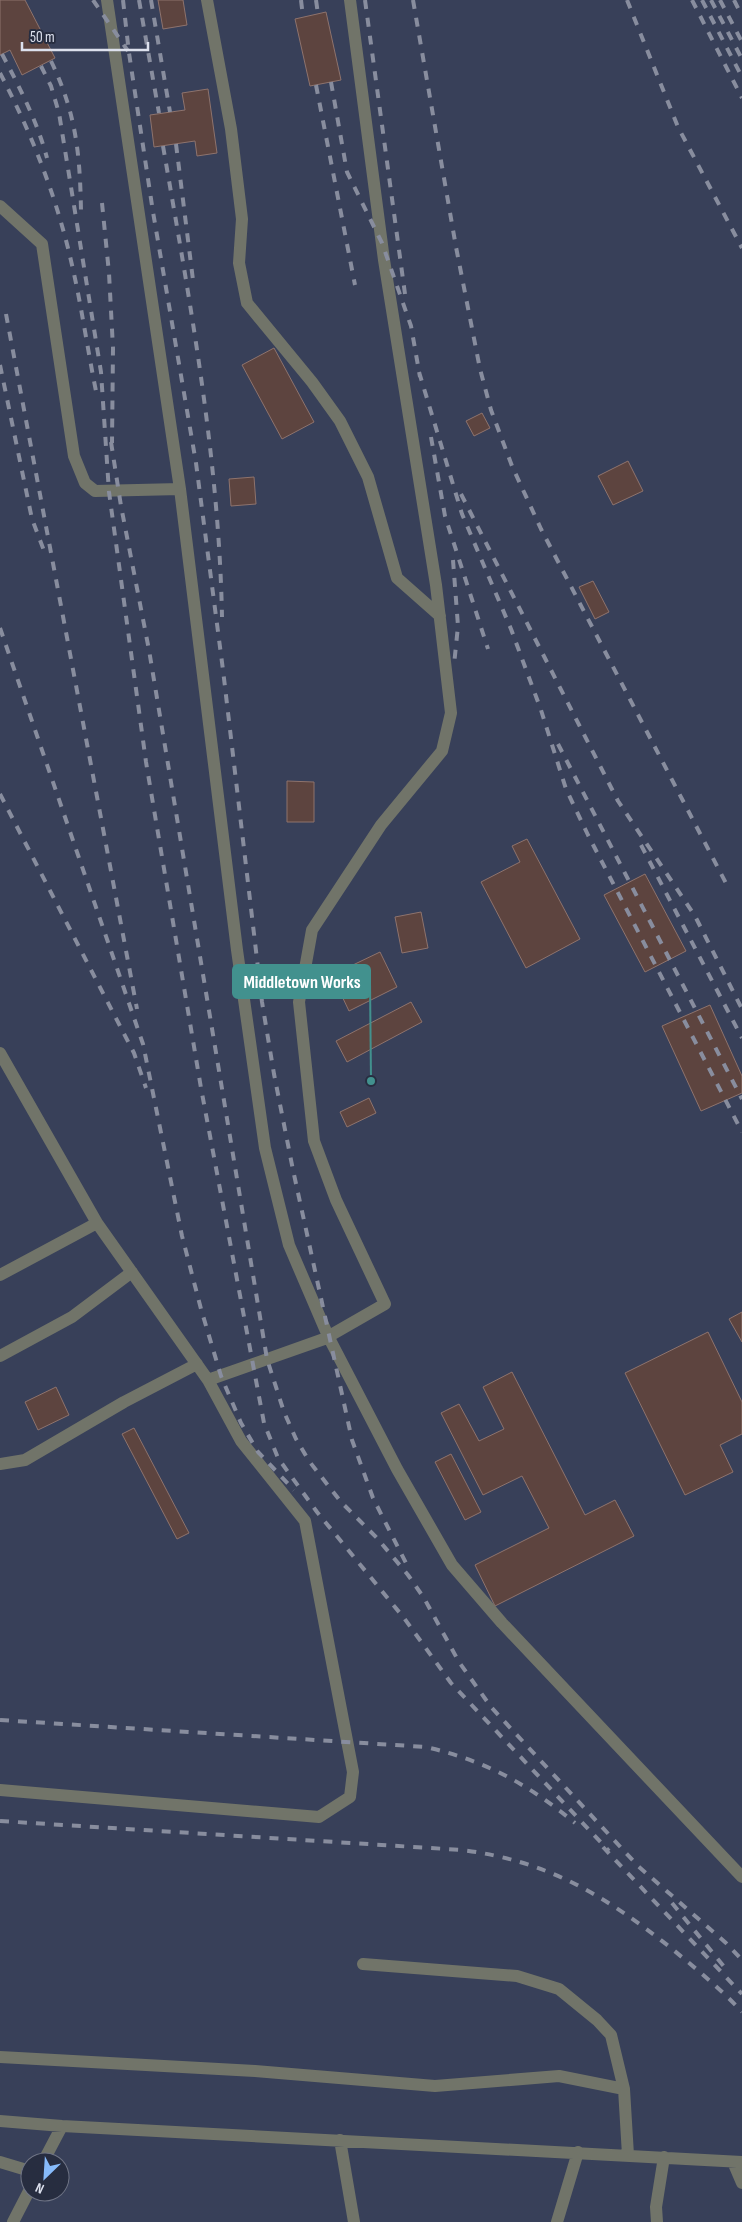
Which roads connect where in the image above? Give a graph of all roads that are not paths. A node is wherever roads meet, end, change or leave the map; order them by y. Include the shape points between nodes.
1 (107, 0) edge
2 (207, 0) edge
3 (350, 0) edge
4 (0, 206) edge
5 (180, 489) junction
6 (440, 616) junction
7 (0, 1053) edge
8 (97, 1223) junction
9 (132, 1272) junction
10 (0, 1275) edge
11 (328, 1336) junction
12 (0, 1356) edge
13 (197, 1364) junction
14 (208, 1380) junction
15 (0, 1464) edge
16 (0, 1790) edge
17 (742, 1877) edge
18 (363, 1964) dead end
19 (0, 2058) edge
20 (624, 2089) junction
21 (0, 2121) edge
22 (62, 2126) junction
23 (340, 2140) junction
24 (49, 2152) edge
25 (578, 2152) junction
26 (628, 2155) junction
27 (664, 2157) junction
28 (0, 2162) edge
29 (738, 2162) edge
30 (20, 2168) edge
31 (742, 2182) edge
32 (23, 2202) edge
33 (13, 2222) edge
34 (354, 2222) edge
35 (556, 2222) edge
36 (657, 2222) edge

1 - 5 lane
2 - 6 lane via 233,147 242,220 240,263 247,304 312,382 340,422 368,477 397,578
3 - 6 lane via 384,260
4 - 5 lane via 42,244 74,456 85,483 95,491
5 - 11 lane via 265,1148 289,1245
6 - 11 lane via 451,714 442,751 381,825 312,930 300,1002 314,1141 336,1200 385,1304
7 - 8 lane
8 - 9 lane
8 - 10 lane
9 - 12 lane via 72,1317
9 - 13 lane
11 - 14 lane
11 - 17 lane via 397,1469 452,1565 502,1623
13 - 14 lane
13 - 15 lane via 25,1460
14 - 16 lane via 241,1441 306,1521 353,1772 350,1797 319,1817
18 - 20 lane via 517,1976 559,1989 611,2036
19 - 20 lane via 255,2071 435,2086 558,2076
20 - 26 lane
21 - 22 lane
22 - 23 lane
22 - 24 lane
23 - 25 lane
23 - 34 lane
25 - 26 lane
25 - 35 lane
26 - 27 lane
27 - 29 lane
27 - 36 lane via 656,2207
28 - 30 lane
29 - 31 lane
32 - 33 lane

